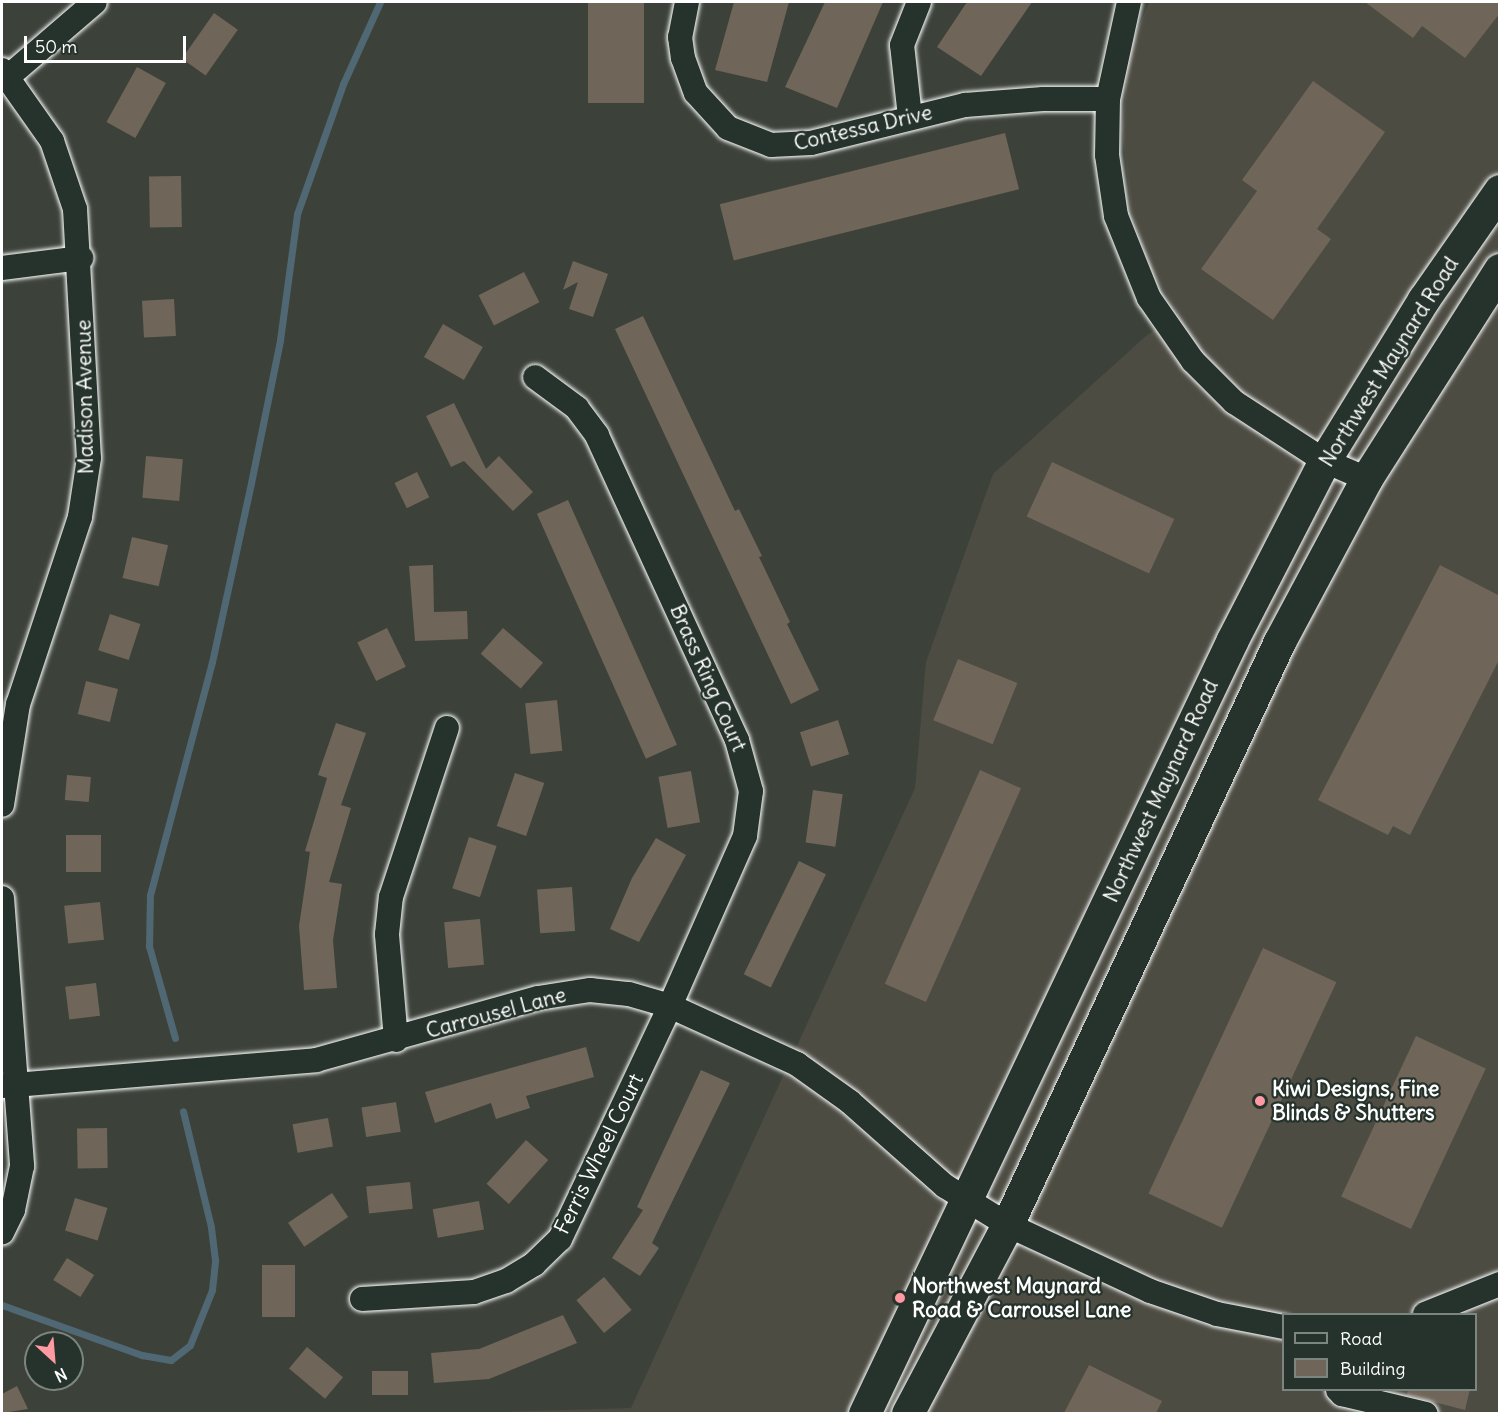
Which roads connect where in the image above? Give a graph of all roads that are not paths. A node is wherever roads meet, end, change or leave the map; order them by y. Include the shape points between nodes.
1 (95, 2) edge
2 (687, 2) edge
3 (919, 2) edge
4 (1129, 2) edge
5 (5, 73) edge
6 (1108, 99) junction
7 (910, 117) junction
8 (1500, 191) edge
9 (81, 258) junction
10 (2, 268) edge
11 (1500, 270) edge
12 (535, 377) dead end
13 (1325, 461) junction
14 (1367, 479) junction
15 (447, 728) dead end
16 (2, 805) edge
17 (2, 897) edge
18 (670, 1006) junction
19 (396, 1040) junction
20 (10, 1085) edge
21 (967, 1202) junction
22 (1008, 1225) junction
23 (2, 1233) edge
24 (1500, 1284) edge
25 (362, 1299) dead end
26 (1428, 1313) edge
27 (1282, 1327) edge
28 (1340, 1391) edge
29 (865, 1413) edge
30 (909, 1413) edge
31 (1426, 1413) edge

1 - 5 street
2 - 7 street, Contessa Drive via 680,37 686,68 696,93 728,128 771,145 792,146
3 - 7 street via 902,45
4 - 6 street
5 - 9 street, Madison Avenue via 39,118 62,162 75,209
6 - 7 street, Contessa Drive via 1005,101
6 - 13 street via 1107,155 1116,216 1149,297 1187,353 1234,402
8 - 13 main road, Northwest Maynard Road via 1424,300
9 - 10 street
9 - 16 street, Madison Avenue via 88,406 86,489 18,704
11 - 14 main road, Northwest Maynard Road
12 - 18 street, Brass Ring Court via 577,408 597,435 748,772 751,790 745,836
13 - 14 street
13 - 21 main road, Northwest Maynard Road via 1233,639
14 - 22 main road, Northwest Maynard Road via 1280,642
15 - 19 street via 391,897 387,934
17 - 20 street
18 - 19 street, Carrousel Lane via 629,994 590,990 538,998
18 - 21 street, Carrousel Lane via 797,1064 843,1096
18 - 25 street, Ferris Wheel Court via 560,1239 506,1281 474,1292
19 - 20 street, Carrousel Lane via 316,1060
20 - 23 street via 22,1166 13,1210
21 - 22 street, Carrousel Lane
21 - 29 main road, Northwest Maynard Road
22 - 27 street, Carrousel Lane via 1150,1291 1217,1314
22 - 30 main road, Northwest Maynard Road
24 - 26 street
28 - 31 street

